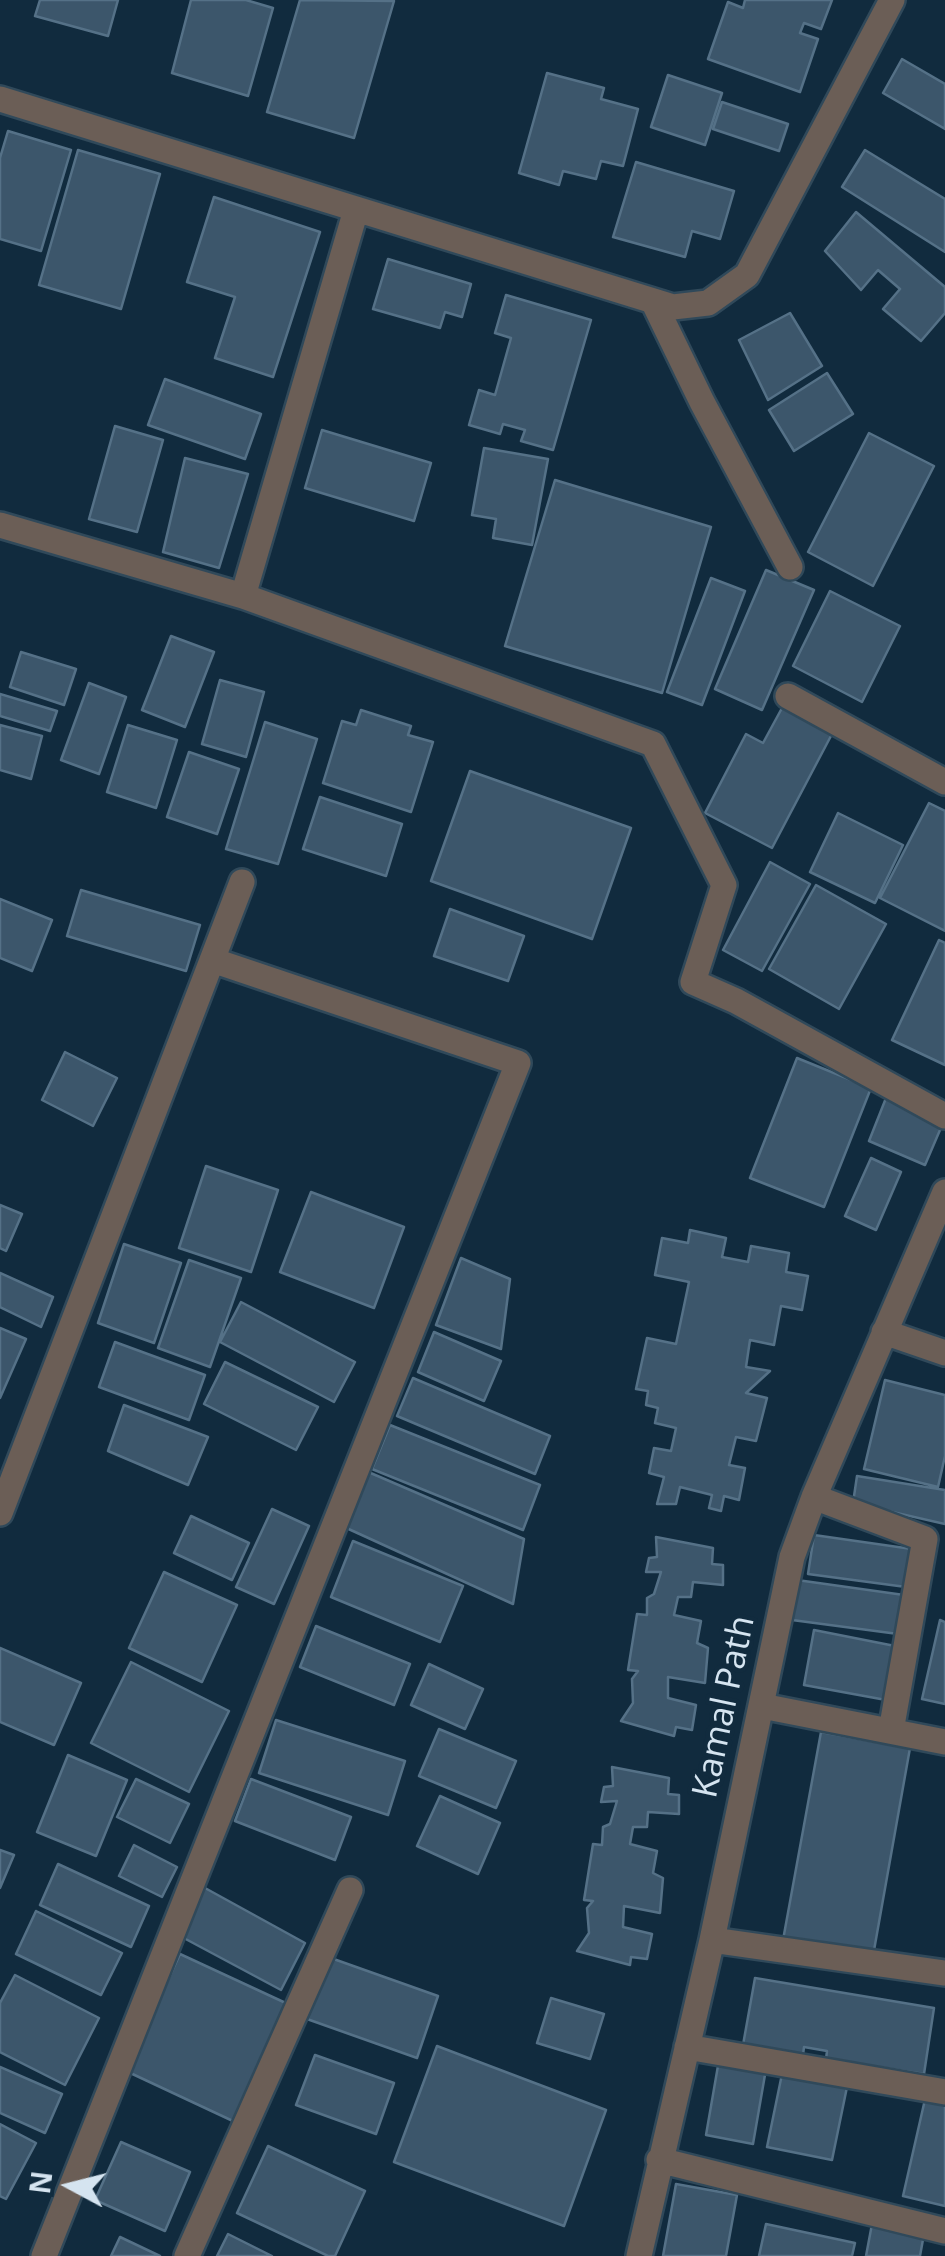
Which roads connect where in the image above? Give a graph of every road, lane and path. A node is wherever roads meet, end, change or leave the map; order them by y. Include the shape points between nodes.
1 (892, 0) edge
2 (0, 99) edge
3 (356, 210) junction
4 (653, 301) junction
5 (0, 525) edge
6 (790, 567) dead end
7 (243, 596) junction
8 (788, 696) dead end
9 (945, 782) edge
10 (242, 882) dead end
11 (212, 960) junction
12 (945, 1116) edge
13 (945, 1192) edge
14 (884, 1332) junction
15 (945, 1352) edge
16 (814, 1496) junction
17 (0, 1513) edge
18 (762, 1706) junction
19 (891, 1731) junction
20 (945, 1742) edge
21 (350, 1890) dead end
22 (712, 1940) junction
23 (945, 1973) edge
24 (687, 2046) junction
25 (945, 2092) edge
26 (659, 2160) junction
27 (945, 2231) edge
28 (44, 2256) edge
29 (187, 2256) edge
30 (639, 2256) edge

1 - 4 street via 747,276 708,303 674,307
2 - 3 street
3 - 4 street
3 - 7 street
4 - 6 street
5 - 7 street
7 - 12 street via 653,744 724,885 693,982
8 - 9 street
10 - 11 street
11 - 17 street
11 - 28 street via 518,1064
13 - 14 street, Kamal Path
14 - 15 street
14 - 16 street, Kamal Path
16 - 18 street, Kamal Path via 792,1557
16 - 19 street via 924,1538
18 - 19 street
18 - 22 street, Kamal Path
19 - 20 street
21 - 29 street
22 - 23 street
22 - 24 street, Kamal Path
24 - 25 street
24 - 26 street, Kamal Path
26 - 27 street
26 - 30 street, Kamal Path

